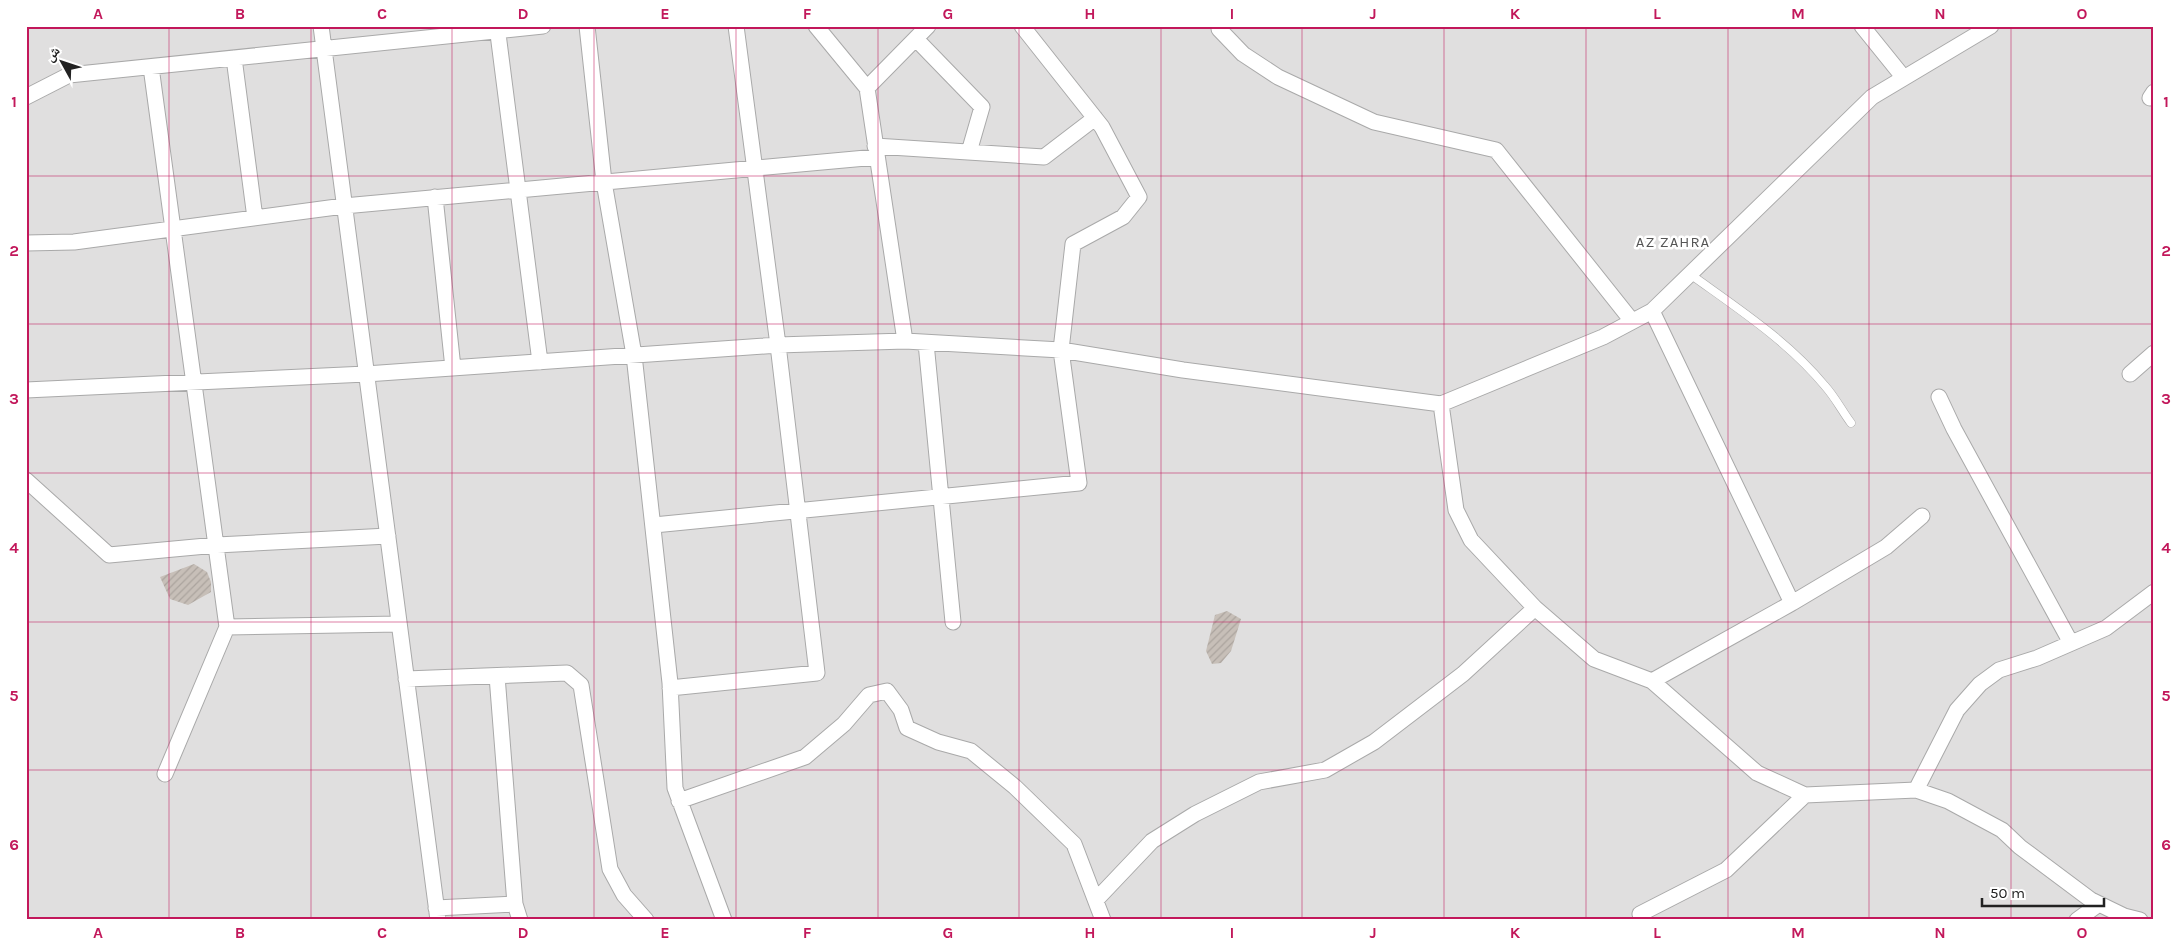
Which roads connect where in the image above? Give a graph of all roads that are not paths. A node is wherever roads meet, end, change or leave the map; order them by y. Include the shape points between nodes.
1 (321, 26) edge
2 (543, 26) edge
3 (587, 26) edge
4 (736, 26) edge
5 (816, 26) edge
6 (928, 26) edge
7 (1022, 26) edge
8 (1862, 26) edge
9 (1991, 26) edge
10 (498, 29) edge
11 (1219, 29) dead end
12 (916, 39) junction
13 (324, 49) junction
14 (234, 58) junction
15 (151, 67) junction
16 (1904, 78) junction
17 (867, 88) junction
18 (26, 97) edge
19 (1095, 118) junction
20 (876, 151) junction
21 (969, 152) junction
22 (754, 168) junction
23 (604, 182) junction
24 (518, 190) junction
25 (435, 197) junction
26 (344, 206) junction
27 (255, 218) junction
28 (173, 228) junction
29 (26, 243) edge
30 (1690, 274) junction
31 (1652, 311) junction
32 (1632, 321) junction
33 (905, 341) junction
34 (926, 343) junction
35 (778, 345) junction
36 (1061, 350) junction
37 (2154, 353) edge
38 (634, 355) junction
39 (540, 362) junction
40 (454, 368) junction
41 (366, 374) junction
42 (2130, 374) dead end
43 (194, 381) junction
44 (26, 390) edge
45 (1939, 397) dead end
46 (1441, 404) junction
47 (1851, 424) dead end
48 (26, 480) edge
49 (941, 497) junction
50 (798, 511) junction
51 (1922, 516) dead end
52 (654, 525) junction
53 (388, 536) junction
54 (217, 545) junction
55 (2154, 592) edge
56 (1792, 603) junction
57 (1535, 608) junction
58 (952, 622) dead end
59 (399, 624) junction
60 (227, 627) junction
61 (2071, 643) junction
62 (497, 676) junction
63 (406, 678) junction
64 (1652, 681) junction
65 (670, 688) junction
66 (165, 774) dead end
67 (1916, 790) junction
68 (1805, 795) junction
69 (679, 801) junction
70 (1096, 900) junction
71 (515, 904) junction
72 (2099, 904) junction
73 (437, 914) edge
74 (1640, 914) dead end
75 (520, 920) edge
76 (646, 920) edge
77 (724, 920) edge
78 (1103, 920) edge
79 (2077, 920) edge
80 (2140, 920) edge

1 - 13 street
2 - 10 street
3 - 23 street
4 - 22 street
5 - 17 street
6 - 12 street
7 - 19 street
8 - 16 street
9 - 16 street
10 - 13 street
10 - 24 street
11 - 32 street via 1243,54 1278,77 1374,122 1496,150
12 - 17 street
12 - 21 street via 982,107
13 - 14 street
13 - 26 street
14 - 15 street
14 - 27 street
15 - 18 street via 70,74
15 - 28 street
16 - 30 street via 1872,97
17 - 20 street
19 - 21 street via 1044,157
19 - 36 street via 1139,197 1123,217 1072,244
20 - 21 street
20 - 22 street
20 - 33 street
22 - 23 street
22 - 35 street
23 - 24 street
23 - 38 street
24 - 25 street
24 - 39 street
25 - 26 street
25 - 40 street
26 - 27 street
26 - 41 street
27 - 28 street
28 - 29 street via 74,242
28 - 43 street
30 - 31 street
30 - 47 lane via 1757,323 1807,366
31 - 32 street
31 - 56 street
32 - 46 street via 1603,338
33 - 34 street
33 - 35 street
34 - 36 street
34 - 49 street
35 - 38 street
35 - 50 street
36 - 46 street via 1183,370
36 - 49 street via 1078,483
37 - 42 street
38 - 39 street
38 - 52 street
39 - 40 street
40 - 41 street
41 - 43 street
41 - 53 street
43 - 44 street
43 - 54 street
45 - 61 street
46 - 57 street via 1456,510 1471,540
48 - 54 street via 109,555
49 - 50 street
49 - 58 street
50 - 52 street
50 - 65 street via 817,673
51 - 56 street via 1886,547
52 - 65 street
53 - 54 street
53 - 59 street
54 - 60 street
55 - 61 street via 2106,628
56 - 64 street
57 - 64 street via 1594,659
57 - 70 street via 1463,674 1374,742 1325,770 1260,782 1195,814 1152,841
59 - 60 street
59 - 63 street
60 - 66 street
61 - 67 street via 1999,670 1980,684 1956,710
62 - 63 street
62 - 71 street
62 - 76 street via 568,674 581,685 610,870 624,895
63 - 73 street
64 - 68 street via 1757,773
65 - 69 street via 675,788
67 - 68 street
67 - 72 street via 1948,802 2002,830 2020,847
68 - 74 street via 1726,870
69 - 70 street via 805,757 844,724 869,695 887,691 907,728 938,742 971,751 1015,787 1074,844
69 - 77 street
70 - 78 street
71 - 73 street
71 - 75 street
72 - 79 street
72 - 80 street

